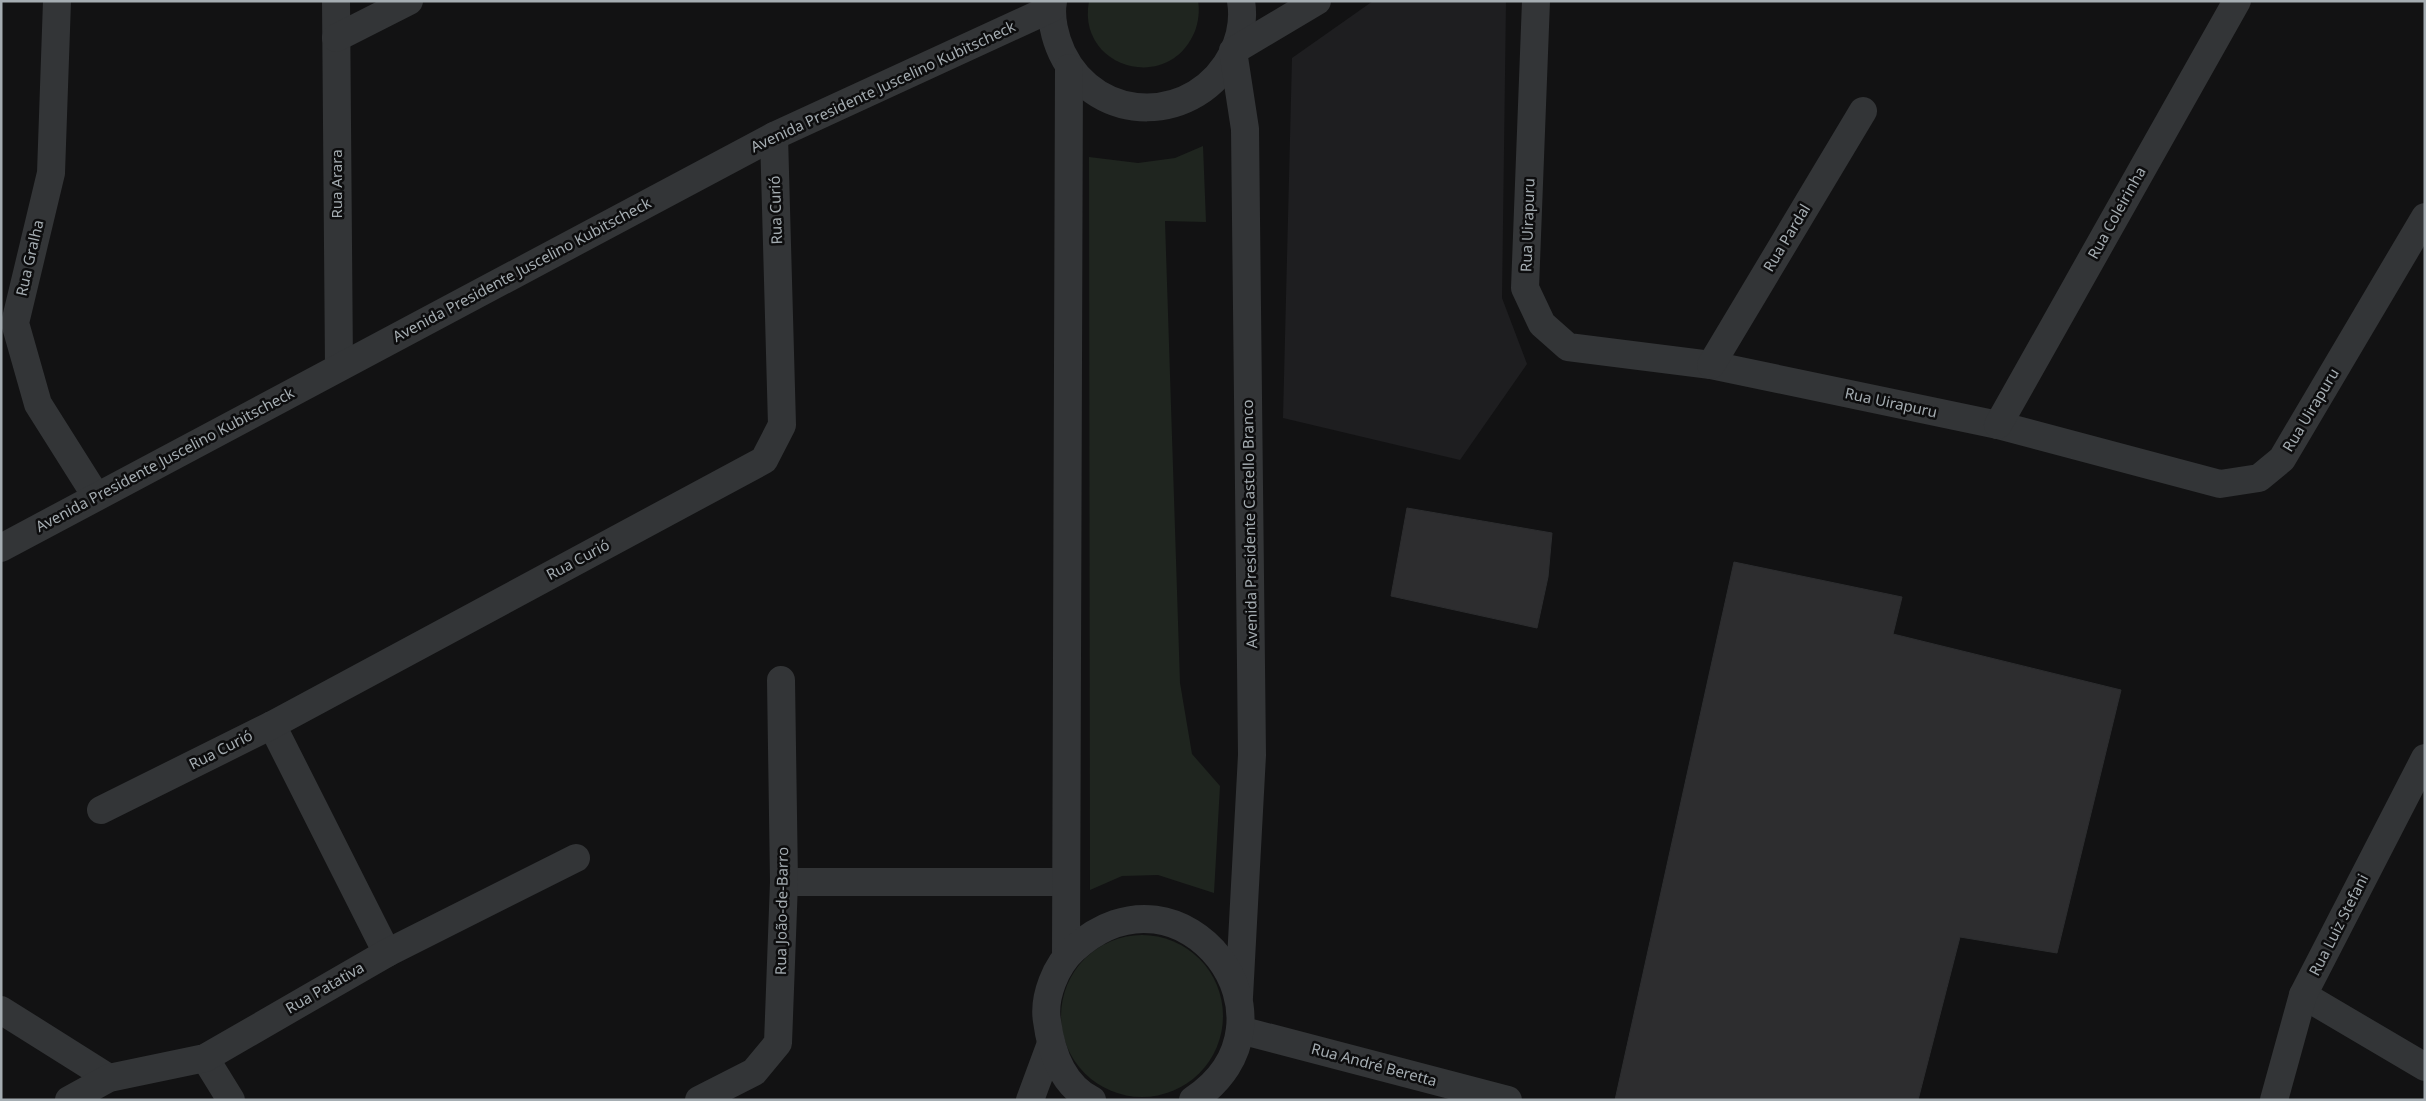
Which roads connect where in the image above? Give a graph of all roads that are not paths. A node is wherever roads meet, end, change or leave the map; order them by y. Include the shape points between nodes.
1 (57, 1) edge
2 (336, 1) edge
3 (409, 1) edge
4 (1241, 1) edge
5 (1317, 1) edge
6 (1536, 1) edge
7 (2237, 1) edge
8 (1052, 5) edge
9 (336, 38) junction
10 (1233, 51) junction
11 (1069, 68) junction
12 (1863, 111) dead end
13 (774, 136) junction
14 (2425, 217) edge
15 (1711, 365) junction
16 (338, 367) junction
17 (1998, 425) junction
18 (96, 496) junction
19 (1, 548) edge
20 (781, 680) dead end
21 (272, 725) junction
22 (2424, 760) edge
23 (101, 810) dead end
24 (576, 858) dead end
25 (784, 882) junction
26 (1066, 882) junction
27 (386, 953) junction
28 (1066, 956) junction
29 (2303, 995) junction
30 (1239, 997) junction
31 (1, 1010) edge
32 (1240, 1030) junction
33 (1050, 1046) junction
34 (205, 1058) junction
35 (1230, 1062) junction
36 (2425, 1068) edge
37 (109, 1078) junction
38 (69, 1100) edge
39 (231, 1100) edge
40 (698, 1100) edge
41 (1030, 1100) edge
42 (1092, 1100) edge
43 (1193, 1100) edge
44 (1222, 1100) edge
45 (1508, 1100) edge
46 (2274, 1100) edge

1 - 18 street, Rua Gralha via 51,173 15,323 38,404
2 - 9 street, Rua Arara
3 - 9 street
4 - 10 street via 1239,40
5 - 10 street
6 - 15 street, Rua Uirapuru via 1525,288 1542,324 1568,347
7 - 17 street, Rua Coleirinha
8 - 11 street via 1056,41
8 - 13 street, Avenida Presidente Juscelino Kubitscheck
9 - 16 street, Rua Arara
10 - 11 street via 1225,67 1204,89 1178,104 1148,108 1118,104 1091,90
10 - 30 street, Avenida Presidente Castello Branco via 1245,129 1252,756
11 - 26 street
12 - 15 street, Rua Pardal
13 - 16 street, Avenida Presidente Juscelino Kubitscheck
13 - 21 street, Rua Curió via 782,425 764,460
14 - 17 street, Rua Uirapuru via 2282,459 2258,478 2220,484
15 - 17 street, Rua Uirapuru
16 - 18 street, Avenida Presidente Juscelino Kubitscheck
18 - 19 street, Avenida Presidente Juscelino Kubitscheck
20 - 25 street, Rua João-de-Barro
21 - 23 street, Rua Curió
21 - 27 street
22 - 29 street, Rua Luiz Stefani
24 - 27 street, Rua Patativa
25 - 26 street
25 - 40 street, Rua João-de-Barro via 778,1043 754,1072
26 - 28 street
27 - 34 street, Rua Patativa
28 - 30 street via 1090,935 1118,922 1149,919 1180,926 1206,942 1226,966
28 - 33 street via 1051,984 1046,1015
29 - 36 street
29 - 46 street, Rua Luiz Stefani
30 - 32 street, Avenida Presidente Castello Branco
31 - 37 street
32 - 35 street, Avenida Presidente Castello Branco
32 - 45 street, Rua André Beretta
33 - 41 street
33 - 42 street via 1063,1074
34 - 37 street, Rua Patativa
34 - 39 street
35 - 43 street via 1210,1088
35 - 44 street
37 - 38 street, Rua Patativa

